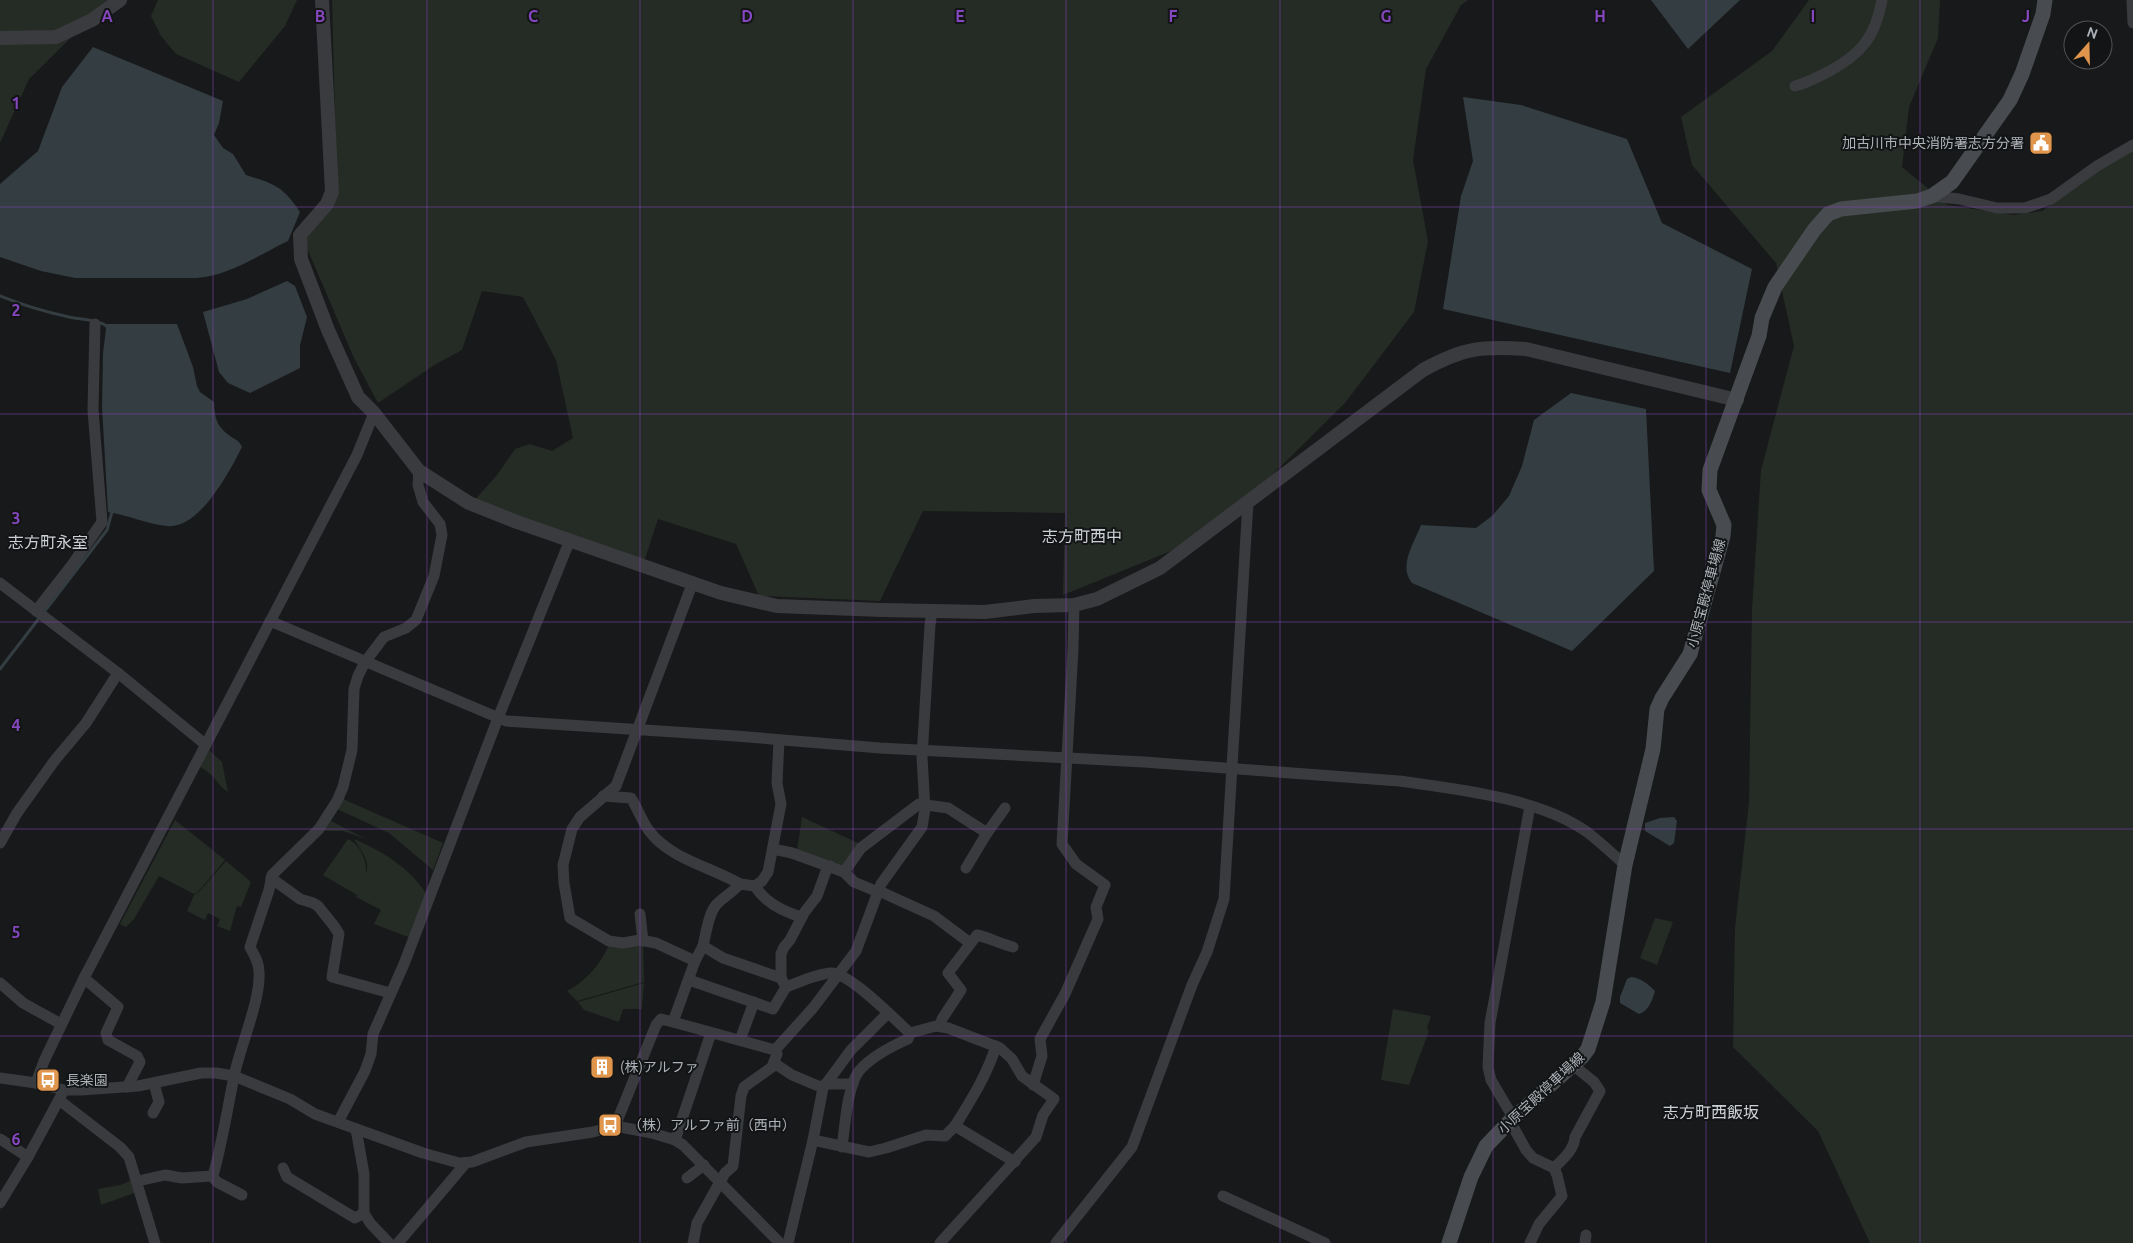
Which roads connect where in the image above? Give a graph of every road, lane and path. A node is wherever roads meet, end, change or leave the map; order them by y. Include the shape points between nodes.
1 (120, 0) edge
2 (322, 0) edge
3 (1882, 0) edge
4 (2045, 0) edge
5 (2132, 0) edge
6 (2133, 24) edge
7 (0, 38) edge
8 (1795, 86) dead end
9 (2133, 145) edge
10 (1932, 196) junction
11 (95, 324) dead end
12 (1737, 400) junction
13 (374, 413) junction
14 (419, 471) junction
15 (1248, 502) junction
16 (570, 540) junction
17 (693, 582) junction
18 (0, 583) edge
19 (1074, 605) junction
20 (36, 611) junction
21 (932, 611) junction
22 (270, 621) junction
23 (365, 662) junction
24 (118, 674) junction
25 (498, 718) junction
26 (638, 729) junction
27 (779, 740) junction
28 (206, 745) junction
29 (923, 750) junction
30 (1065, 759) junction
31 (1232, 768) junction
32 (604, 796) junction
33 (924, 804) junction
34 (1530, 806) junction
35 (1005, 808) dead end
36 (987, 833) junction
37 (0, 843) edge
38 (772, 849) junction
39 (1625, 865) junction
40 (830, 866) junction
41 (966, 868) dead end
42 (844, 872) junction
43 (271, 878) junction
44 (740, 884) junction
45 (755, 886) junction
46 (878, 892) junction
47 (640, 914) dead end
48 (802, 917) junction
49 (643, 941) junction
50 (970, 943) junction
51 (703, 946) junction
52 (1013, 947) dead end
53 (694, 961) junction
54 (838, 974) junction
55 (84, 978) junction
56 (689, 980) junction
57 (783, 982) junction
58 (3, 986) edge
59 (390, 993) junction
60 (0, 999) edge
61 (754, 1002) junction
62 (887, 1014) junction
63 (673, 1022) junction
64 (61, 1024) junction
65 (940, 1026) junction
66 (711, 1033) junction
67 (910, 1033) junction
68 (740, 1040) junction
69 (996, 1046) junction
70 (775, 1050) junction
71 (774, 1063) junction
72 (1573, 1066) junction
73 (234, 1076) junction
74 (0, 1078) edge
75 (36, 1083) junction
76 (154, 1083) junction
77 (853, 1084) junction
78 (1032, 1085) junction
79 (824, 1086) junction
80 (127, 1087) junction
81 (61, 1095) junction
82 (153, 1113) dead end
83 (1512, 1120) junction
84 (338, 1122) junction
85 (614, 1126) junction
86 (955, 1126) junction
87 (356, 1128) junction
88 (0, 1139) edge
89 (675, 1140) junction
90 (813, 1140) junction
91 (842, 1147) junction
92 (28, 1157) junction
93 (1015, 1162) junction
94 (465, 1164) junction
95 (704, 1165) junction
96 (283, 1168) dead end
97 (1554, 1168) junction
98 (212, 1176) junction
99 (687, 1178) dead end
100 (138, 1181) junction
101 (720, 1183) junction
102 (242, 1195) dead end
103 (1223, 1196) dead end
104 (0, 1203) edge
105 (364, 1213) junction
106 (155, 1243) edge
107 (390, 1243) edge
108 (398, 1243) edge
109 (693, 1243) edge
110 (780, 1243) edge
111 (788, 1243) edge
112 (940, 1243) edge
113 (1056, 1243) edge
114 (1325, 1243) edge
115 (1449, 1243) edge
116 (1530, 1243) edge

1 - 7 street via 92,20 56,37
2 - 13 street via 332,192 327,204 300,236 301,259 358,397
3 - 8 street via 1870,38 1849,61
4 - 10 main road, 小原宝殿停車場線 via 2028,57 2010,100 1952,182
5 - 6 street
9 - 10 street via 2051,199 2025,208 1997,208
10 - 12 main road, 小原宝殿停車場線 via 1917,201 1841,209 1828,214 1775,287
11 - 20 street via 93,410 102,522
12 - 15 street via 1526,349 1466,350 1423,370
12 - 39 main road, 小原宝殿停車場線 via 1710,470 1710,490 1724,525 1723,536 1690,654 1657,709 1653,749
13 - 14 street
13 - 22 street via 357,455
14 - 16 street via 468,503
14 - 23 street via 418,485 423,502 440,524 442,535 434,576 416,620 384,637
15 - 19 street via 1160,568 1097,599
15 - 31 street
16 - 17 street
16 - 25 street
17 - 21 street via 721,593 777,606
17 - 26 street
18 - 20 street
19 - 21 street via 985,612
19 - 30 street
20 - 24 street
21 - 29 street
22 - 23 street
22 - 28 street
23 - 25 street
23 - 43 street via 354,689 352,750 337,801 319,829
24 - 28 street
24 - 37 street via 86,723 54,760
25 - 26 street
25 - 59 street via 432,893
26 - 27 street
26 - 32 street via 616,786
27 - 29 street
27 - 38 street via 777,784 781,804
28 - 55 street
29 - 30 street
29 - 33 street
30 - 31 street
30 - 78 street via 1062,844 1076,864 1105,885 1096,907 1098,919 1065,994 1040,1040 1042,1056
31 - 34 street via 1400,781
31 - 113 street via 1224,899 1207,952 1132,1147
32 - 44 street via 631,798 659,842 690,861
32 - 49 street via 580,817 572,829 564,864 568,914 609,940 623,943
33 - 36 street via 948,808
33 - 42 street via 919,804 861,848
33 - 46 street via 922,828
34 - 39 street via 1587,832
34 - 83 street via 1490,1032 1488,1067 1491,1080
35 - 36 street
36 - 41 street
38 - 40 street
38 - 45 street via 768,872
39 - 72 main road, 小原宝殿停車場線 via 1603,1002 1588,1048
40 - 42 street
40 - 48 street via 817,896
42 - 46 street via 854,882
43 - 59 street via 300,900 318,906 339,934 332,977
43 - 73 street via 250,947 259,973
44 - 45 street
44 - 51 street via 712,912
45 - 48 street via 761,896
46 - 50 street via 934,916
46 - 54 street via 856,951
47 - 49 street
48 - 57 street via 781,954
49 - 53 street via 656,943
50 - 52 street via 980,935
50 - 65 street via 948,973 961,990
51 - 53 street
51 - 57 street via 723,958
53 - 56 street
54 - 57 street
54 - 62 street via 869,994
54 - 70 street
55 - 64 street
55 - 80 street via 118,1007 106,1033 108,1040 137,1056 140,1062
56 - 61 street
56 - 63 street
57 - 61 street via 773,1008
58 - 60 street
58 - 64 street via 32,1009
59 - 84 street via 373,1034 365,1071
61 - 68 street
62 - 67 street
62 - 79 street via 851,1050
63 - 66 street
63 - 85 street via 660,1019 656,1024
64 - 75 street
65 - 67 street
65 - 69 street
66 - 68 street
66 - 89 street
67 - 77 street via 908,1038 865,1065
68 - 70 street
69 - 78 street via 1012,1059
69 - 86 street via 988,1071
70 - 71 street
71 - 79 street via 792,1075
71 - 101 street via 744,1087 733,1166
72 - 83 main road, 小原宝殿停車場線
72 - 97 street via 1594,1082 1600,1091 1574,1144
73 - 76 street via 201,1073
73 - 84 street
73 - 98 street via 221,1147
74 - 75 street
75 - 81 street
76 - 80 street
76 - 82 street via 159,1102
77 - 79 street
77 - 91 street
78 - 93 street via 1054,1099 1043,1115 1036,1136
79 - 90 street
80 - 81 street
81 - 92 street
81 - 100 street via 129,1157
83 - 97 street via 1526,1150 1533,1158
83 - 115 main road, 小原宝殿停車場線 via 1486,1146 1476,1162
84 - 87 street
85 - 89 street
85 - 94 street via 526,1142
86 - 91 street via 946,1136 926,1135 869,1152
86 - 93 street
87 - 94 street
87 - 105 street via 364,1174
88 - 92 street
89 - 95 street
90 - 91 street
90 - 111 street
92 - 104 street
93 - 112 street
94 - 108 street
95 - 99 street
95 - 101 street
96 - 105 street via 287,1177 355,1218
97 - 116 street via 1562,1196 1539,1224
98 - 100 street via 182,1178 165,1174
98 - 102 street
100 - 106 street
101 - 109 street via 697,1223
101 - 110 street
103 - 114 street
105 - 107 street

